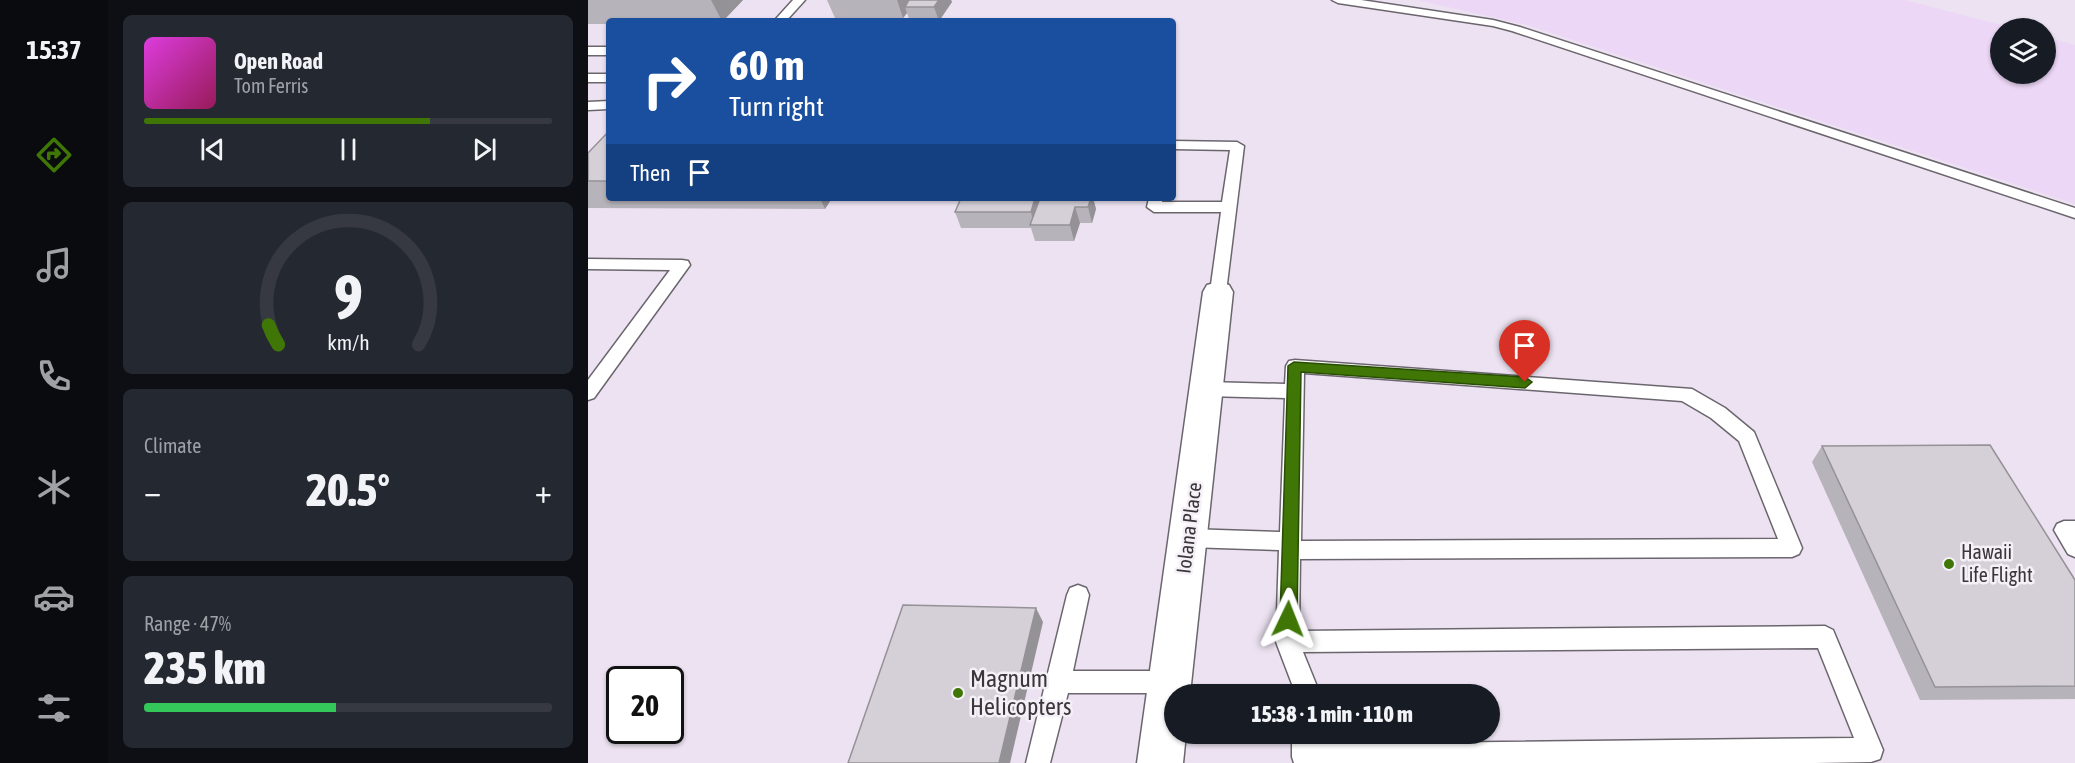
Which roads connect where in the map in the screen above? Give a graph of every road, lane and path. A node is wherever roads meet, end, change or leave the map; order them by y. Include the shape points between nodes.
1 (799, 0) edge
2 (1338, 0) edge
3 (783, 18) edge
4 (588, 51) edge
5 (606, 51) edge
6 (588, 78) edge
7 (606, 78) edge
8 (606, 94) edge
9 (606, 106) edge
10 (590, 109) edge
11 (606, 115) edge
12 (1176, 145) edge
13 (1155, 201) edge
14 (1228, 207) junction
15 (2075, 213) edge
16 (588, 264) edge
17 (1218, 292) joint
18 (1206, 389) junction
19 (1294, 392) junction
20 (588, 393) edge
21 (2075, 530) edge
22 (1188, 538) junction
23 (1292, 546) junction
24 (2075, 548) edge
25 (1078, 595) dead end
26 (1287, 642) junction
27 (1059, 682) junction
28 (1170, 682) junction
29 (1304, 684) edge
30 (1304, 744) edge
31 (1038, 763) edge
32 (1160, 763) edge

1 - 3 lane
2 - 15 lane via 1516,29
4 - 5 lane
6 - 7 lane
8 - 10 lane
9 - 10 lane
10 - 11 lane
12 - 14 lane via 1237,146
13 - 14 lane via 1154,207
14 - 17 lane
16 - 20 lane via 682,265
17 - 18 street, Iolana Place
18 - 19 lane
18 - 22 street, Iolana Place
19 - 23 lane
19 - 23 lane via 1294,366 1686,394 1747,437 1792,548
21 - 24 lane via 2064,530
22 - 23 lane
22 - 28 street, Iolana Place
23 - 26 lane
25 - 27 lane
26 - 29 lane
26 - 30 lane via 1825,637 1871,750 1304,757
27 - 28 lane
27 - 31 lane
28 - 32 street, Iolana Place

